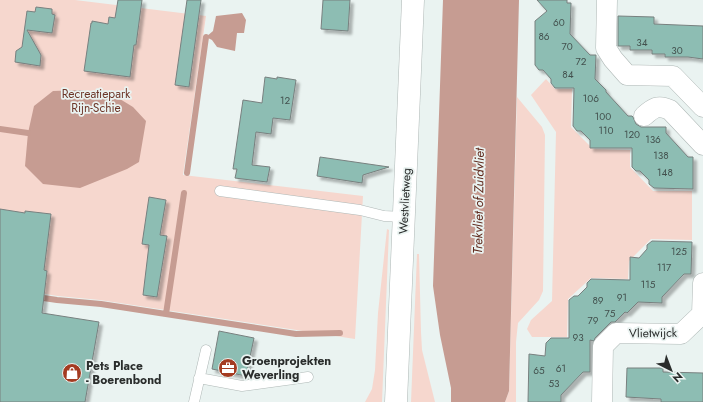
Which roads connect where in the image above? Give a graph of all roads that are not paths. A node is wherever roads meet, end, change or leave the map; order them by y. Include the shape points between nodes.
1 (413, 0) edge
2 (607, 0) edge
3 (703, 107) edge
4 (644, 116) dead end
5 (703, 145) edge
6 (220, 191) dead end
7 (404, 217) junction
8 (703, 283) edge
9 (206, 350) dead end
10 (308, 377) dead end
11 (199, 378) junction
12 (194, 402) edge
13 (396, 402) edge
14 (602, 402) edge

1 - 7 street, Westvlietweg
2 - 3 street via 606,48 627,75 673,76
4 - 5 street via 650,110 664,107 670,110
6 - 7 lane
7 - 13 street, Westvlietweg
8 - 14 street, Vlietwijck via 702,314 681,334 616,333 603,346
9 - 11 lane
10 - 11 lane via 242,386
11 - 12 lane

